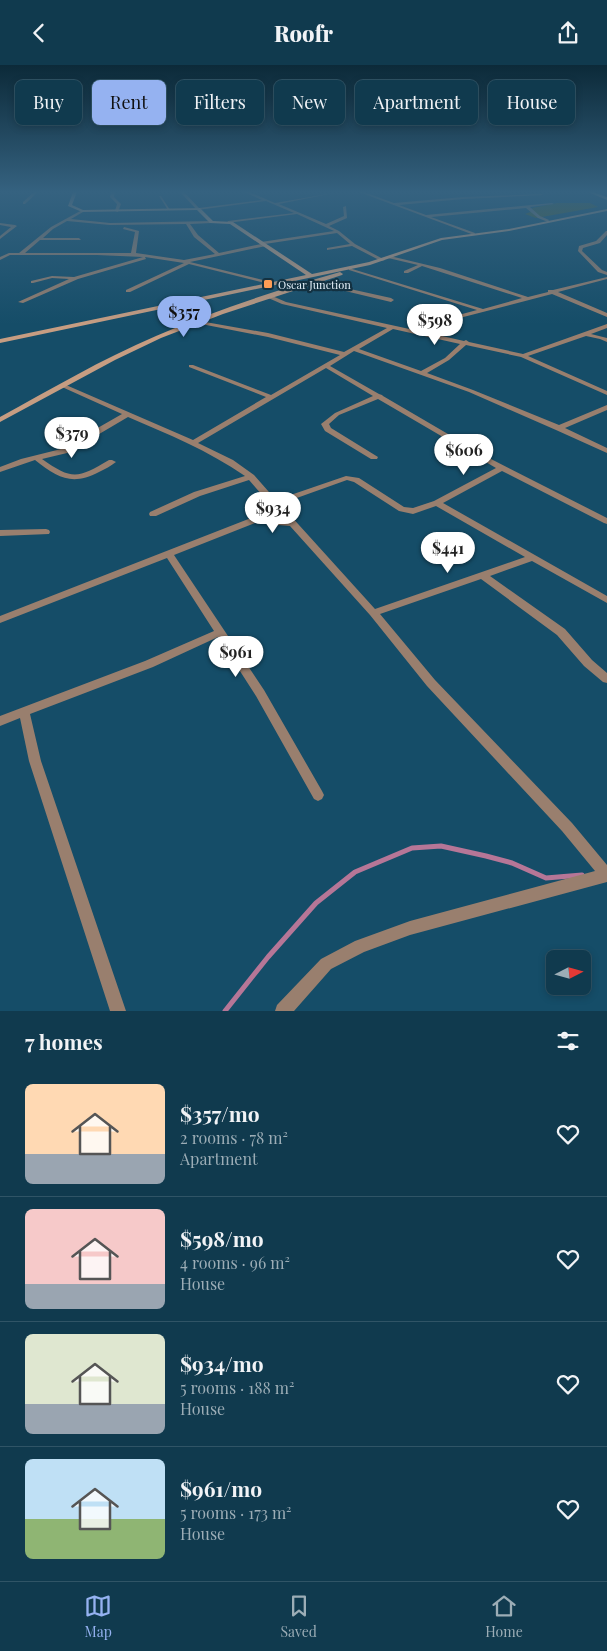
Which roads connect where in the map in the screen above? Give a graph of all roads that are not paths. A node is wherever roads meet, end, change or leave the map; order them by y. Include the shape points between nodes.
1 (43, 236) edge
2 (136, 236) edge
3 (196, 236) edge
4 (250, 236) edge
5 (312, 236) edge
6 (343, 236) edge
7 (461, 236) edge
8 (603, 236) edge
9 (39, 239) junction
10 (78, 239) dead end
11 (262, 244) junction
12 (354, 245) junction
13 (91, 246) dead end
14 (329, 249) dead end
15 (99, 253) junction
16 (20, 254) junction
17 (218, 254) junction
18 (133, 255) junction
19 (149, 256) junction
20 (390, 257) junction
21 (0, 259) edge
22 (383, 259) junction
23 (186, 262) junction
24 (420, 266) junction
25 (351, 268) junction
26 (406, 272) dead end
27 (607, 274) edge
28 (309, 275) junction
29 (76, 278) junction
30 (605, 281) edge
31 (33, 282) dead end
32 (269, 283) junction
33 (314, 283) junction
34 (128, 291) dead end
35 (550, 291) junction
36 (268, 296) junction
37 (526, 298) junction
38 (391, 300) dead end
39 (21, 302) dead end
40 (481, 310) junction
41 (607, 315) edge
42 (196, 321) junction
43 (392, 327) junction
44 (607, 327) edge
45 (597, 330) junction
46 (416, 331) junction
47 (585, 334) junction
48 (604, 339) edge
49 (0, 341) edge
50 (466, 342) junction
51 (353, 349) junction
52 (343, 353) junction
53 (523, 356) junction
54 (191, 365) dead end
55 (325, 365) junction
56 (423, 373) junction
57 (64, 386) junction
58 (607, 393) edge
59 (271, 397) junction
60 (380, 397) junction
61 (607, 407) edge
62 (127, 414) junction
63 (0, 420) edge
64 (559, 428) junction
65 (193, 443) junction
66 (607, 451) edge
67 (374, 457) dead end
68 (38, 459) junction
69 (112, 462) dead end
70 (502, 468) junction
71 (0, 470) edge
72 (251, 477) junction
73 (275, 503) junction
74 (437, 503) junction
75 (152, 514) dead end
76 (254, 520) junction
77 (607, 521) edge
78 (294, 524) junction
79 (46, 532) dead end
80 (0, 533) edge
81 (168, 553) junction
82 (531, 558) junction
83 (484, 576) junction
84 (607, 600) edge
85 (373, 613) junction
86 (0, 620) edge
87 (221, 633) junction
88 (607, 679) edge
89 (24, 713) junction
90 (0, 721) edge
91 (318, 795) dead end
92 (607, 875) edge
93 (118, 1011) edge
94 (283, 1011) edge

1 - 9 street
2 - 18 street
3 - 17 street
4 - 11 main road
5 - 11 street
6 - 12 street
7 - 20 main road via 437,240
8 - 27 street via 583,246 580,253
9 - 10 street
9 - 16 street
11 - 17 street
11 - 28 main road
12 - 14 street
12 - 22 street
13 - 15 street
15 - 16 street
15 - 18 street
16 - 21 street via 9,254
17 - 23 street
18 - 19 street
19 - 23 street
19 - 29 street
20 - 22 main road
20 - 24 street
22 - 25 main road
23 - 32 street
23 - 34 street
24 - 26 street
24 - 37 street
25 - 28 main road
25 - 33 main road
25 - 40 street
28 - 32 main road
29 - 31 street via 52,277
29 - 39 street
30 - 35 street
32 - 49 main road
33 - 36 main road
33 - 38 street
35 - 37 street
35 - 41 street
36 - 42 main road
36 - 43 street via 284,303
37 - 40 street
40 - 46 street
42 - 52 street
42 - 57 main road
43 - 46 street
43 - 51 street
44 - 45 street
45 - 47 street
45 - 48 street
46 - 50 street
47 - 48 street
47 - 53 street
50 - 53 street
50 - 56 street
51 - 52 street
51 - 56 street
52 - 55 street
53 - 58 street
54 - 59 street
55 - 59 street
55 - 60 street
56 - 64 street
57 - 62 street
57 - 63 main road
59 - 65 street
60 - 67 street via 337,414 325,424
60 - 70 street
61 - 64 street
62 - 65 street
62 - 68 street via 64,451
64 - 66 street
65 - 72 street
68 - 69 street via 73,479 82,478
68 - 71 street
70 - 74 street
70 - 77 street
72 - 73 street
72 - 75 street via 197,494
73 - 74 street via 346,478 356,479 405,510 413,511
73 - 76 street
73 - 78 street
74 - 82 street
76 - 78 street
76 - 81 street
78 - 85 street
79 - 80 street
81 - 86 street
81 - 87 street
82 - 83 street
82 - 84 street
83 - 85 street
83 - 88 street via 560,632
85 - 92 street via 431,683 568,827
87 - 89 street
87 - 91 street via 260,693
89 - 90 street
89 - 93 street via 35,761
92 - 94 street via 410,928 360,946 326,964

